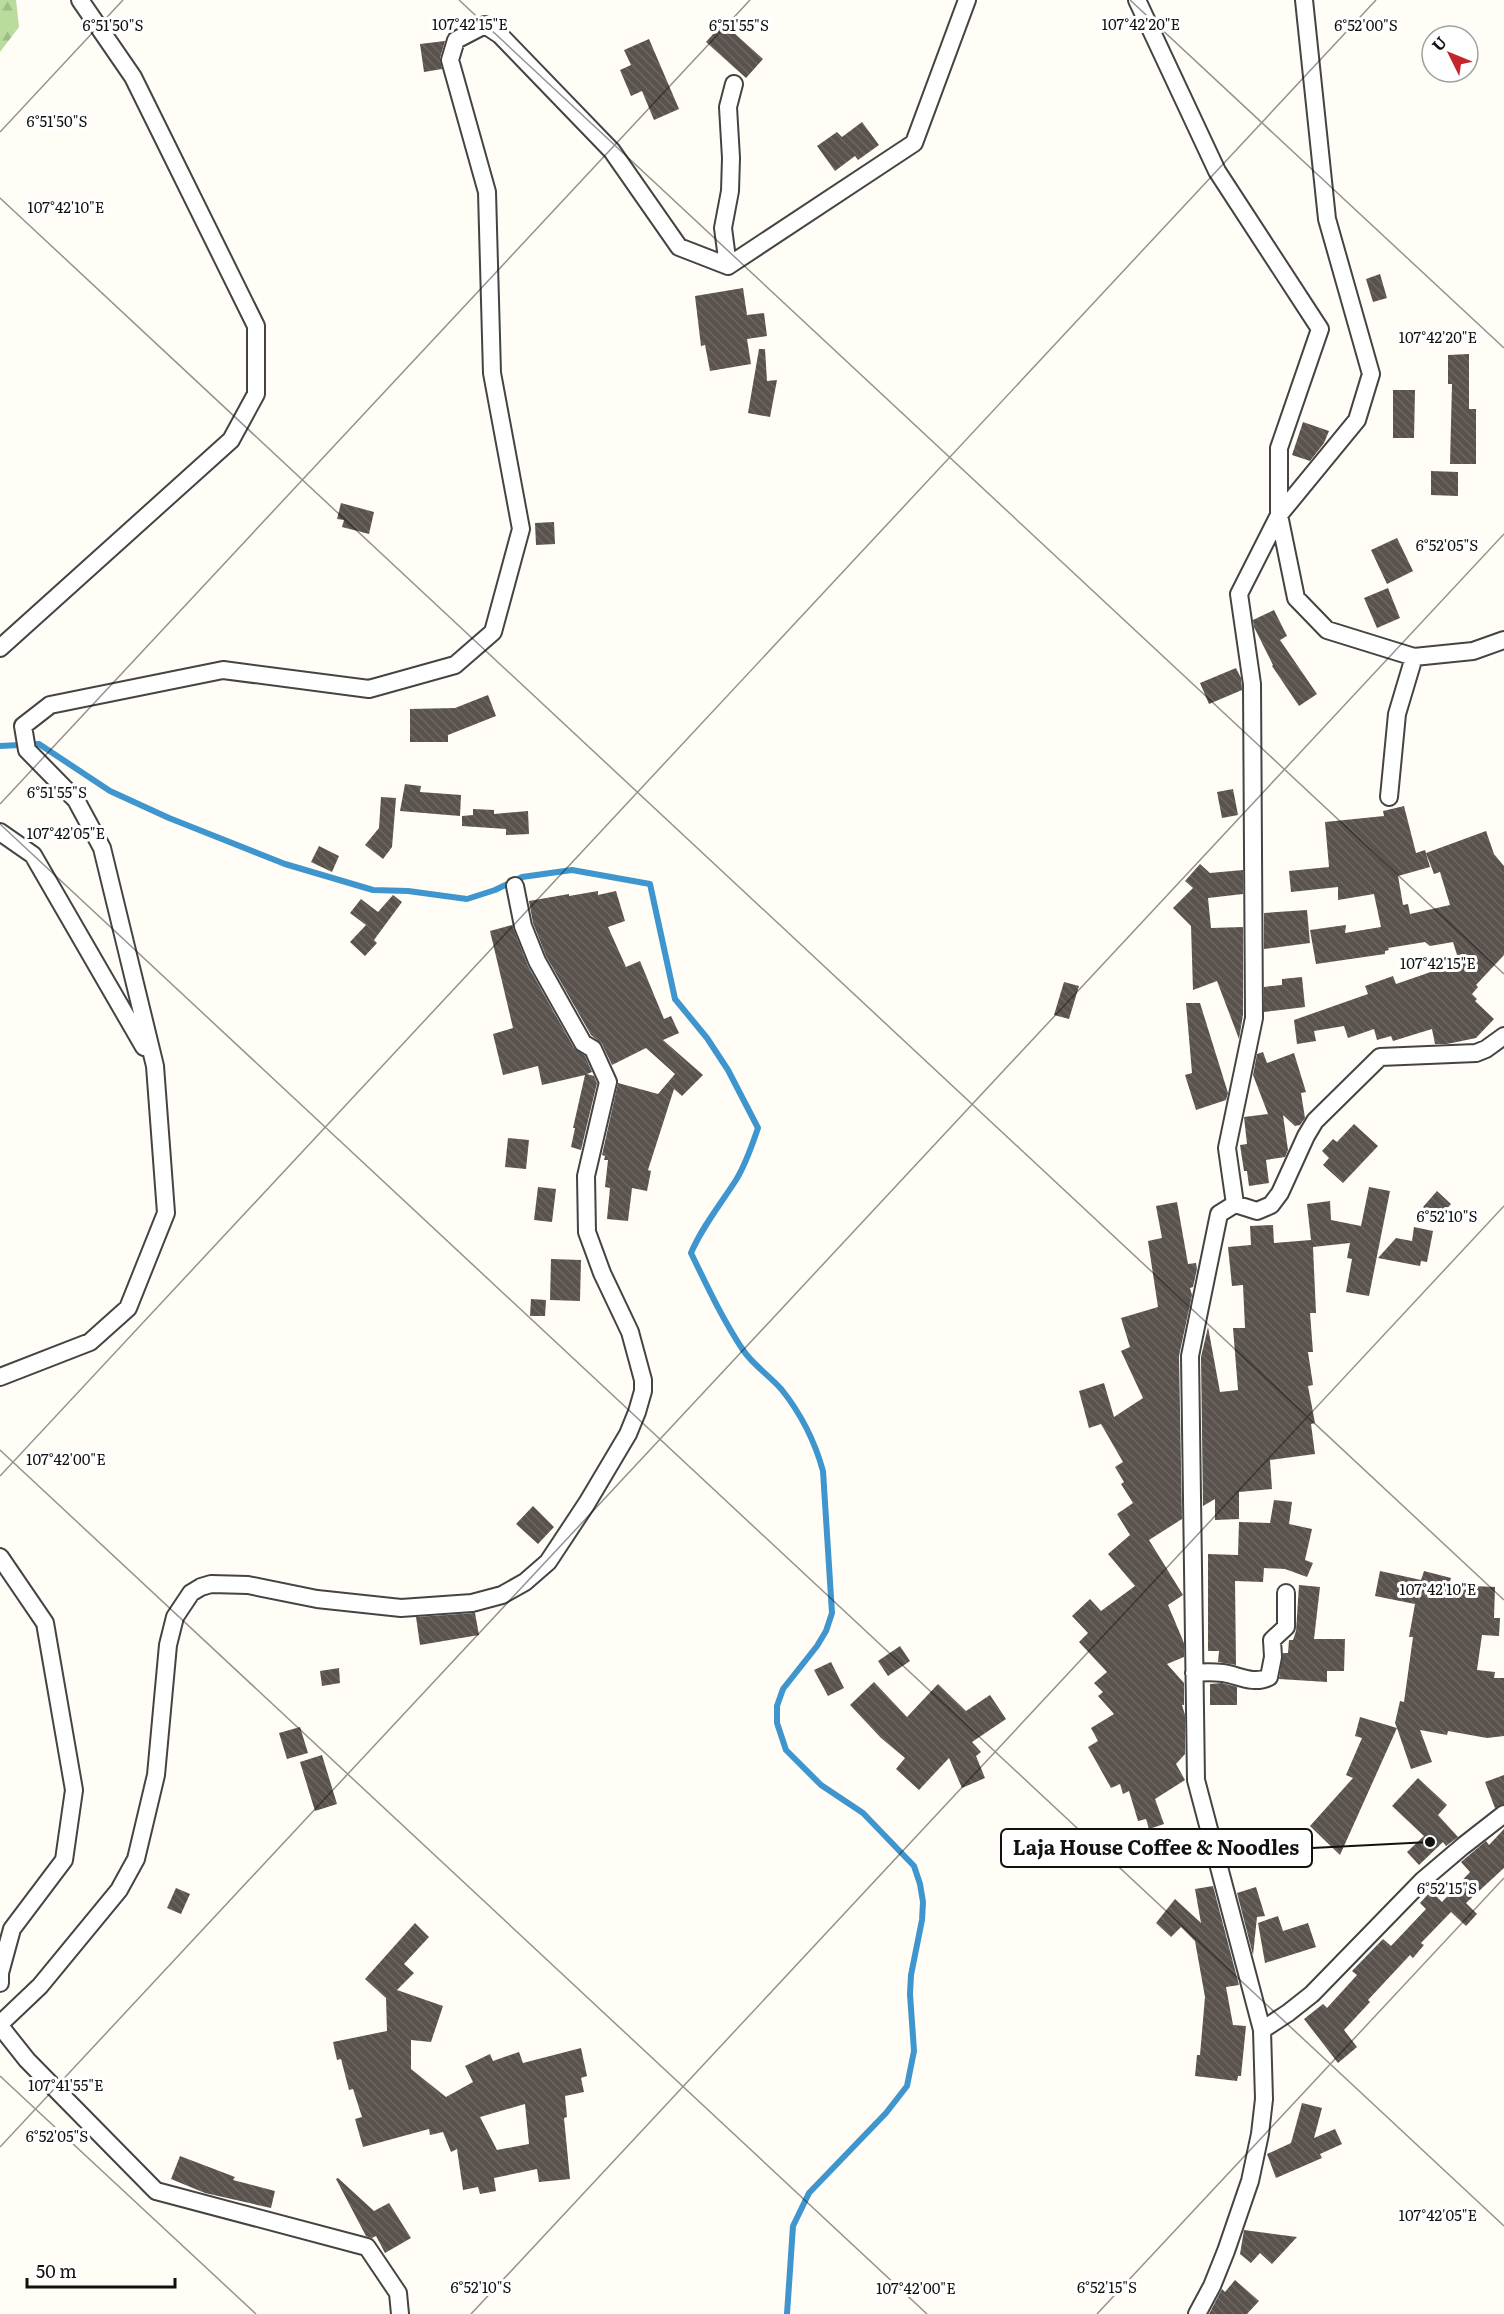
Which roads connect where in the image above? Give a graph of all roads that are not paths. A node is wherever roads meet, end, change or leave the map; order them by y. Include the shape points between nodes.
1 (80, 0) edge
2 (967, 0) edge
3 (1137, 0) edge
4 (1304, 0) edge
5 (734, 84) dead end
6 (728, 266) junction
7 (1279, 515) junction
8 (1504, 640) edge
9 (0, 648) edge
10 (1414, 657) junction
11 (1389, 797) dead end
12 (0, 832) edge
13 (515, 886) dead end
14 (1504, 1036) edge
15 (155, 1066) junction
16 (1235, 1203) junction
17 (0, 1377) edge
18 (0, 1557) edge
19 (1286, 1593) dead end
20 (1194, 1673) junction
21 (1504, 1814) edge
22 (0, 1983) edge
23 (0, 2025) edge
24 (1262, 2030) junction
25 (400, 2314) edge
26 (1197, 2314) edge

1 - 9 street via 133,77 256,326 256,394 231,440
2 - 6 street via 914,143
3 - 7 street via 1217,171 1320,329 1279,448
4 - 7 street via 1327,219 1371,374 1357,420
5 - 6 street via 728,107 730,190 723,228
6 - 15 street via 679,247 612,152 500,35 485,26 456,40 450,60 487,192 492,373 521,529 493,632 454,665 369,689 223,670 51,705 23,726 27,750 76,800 102,848
7 - 10 street via 1296,598 1327,630
7 - 16 street via 1239,594 1252,684 1254,1018 1227,1148
8 - 10 street via 1473,651
10 - 11 street via 1397,714
12 - 15 street via 33,855
13 - 23 street via 537,961 583,1043 593,1049 608,1082 586,1176 587,1232 624,1316 644,1380 628,1434 548,1562 502,1595 472,1603 401,1608 317,1599 248,1585 211,1584 191,1593 175,1617 168,1645 156,1775 136,1859 119,1890 40,1986
14 - 16 street via 1476,1053 1380,1057 1315,1121 1271,1205 1257,1211
15 - 17 street via 166,1213 128,1308 90,1342
16 - 20 street via 1219,1214 1190,1356
18 - 22 street via 45,1623 74,1790 64,1860 12,1929
19 - 20 street via 1286,1627 1272,1640 1269,1677 1241,1679 1222,1673
20 - 24 street via 1196,1780
21 - 24 street via 1423,1880 1312,1994
23 - 25 street via 27,2060 156,2191 367,2247 398,2293
24 - 26 street via 1264,2099 1254,2162 1226,2251

